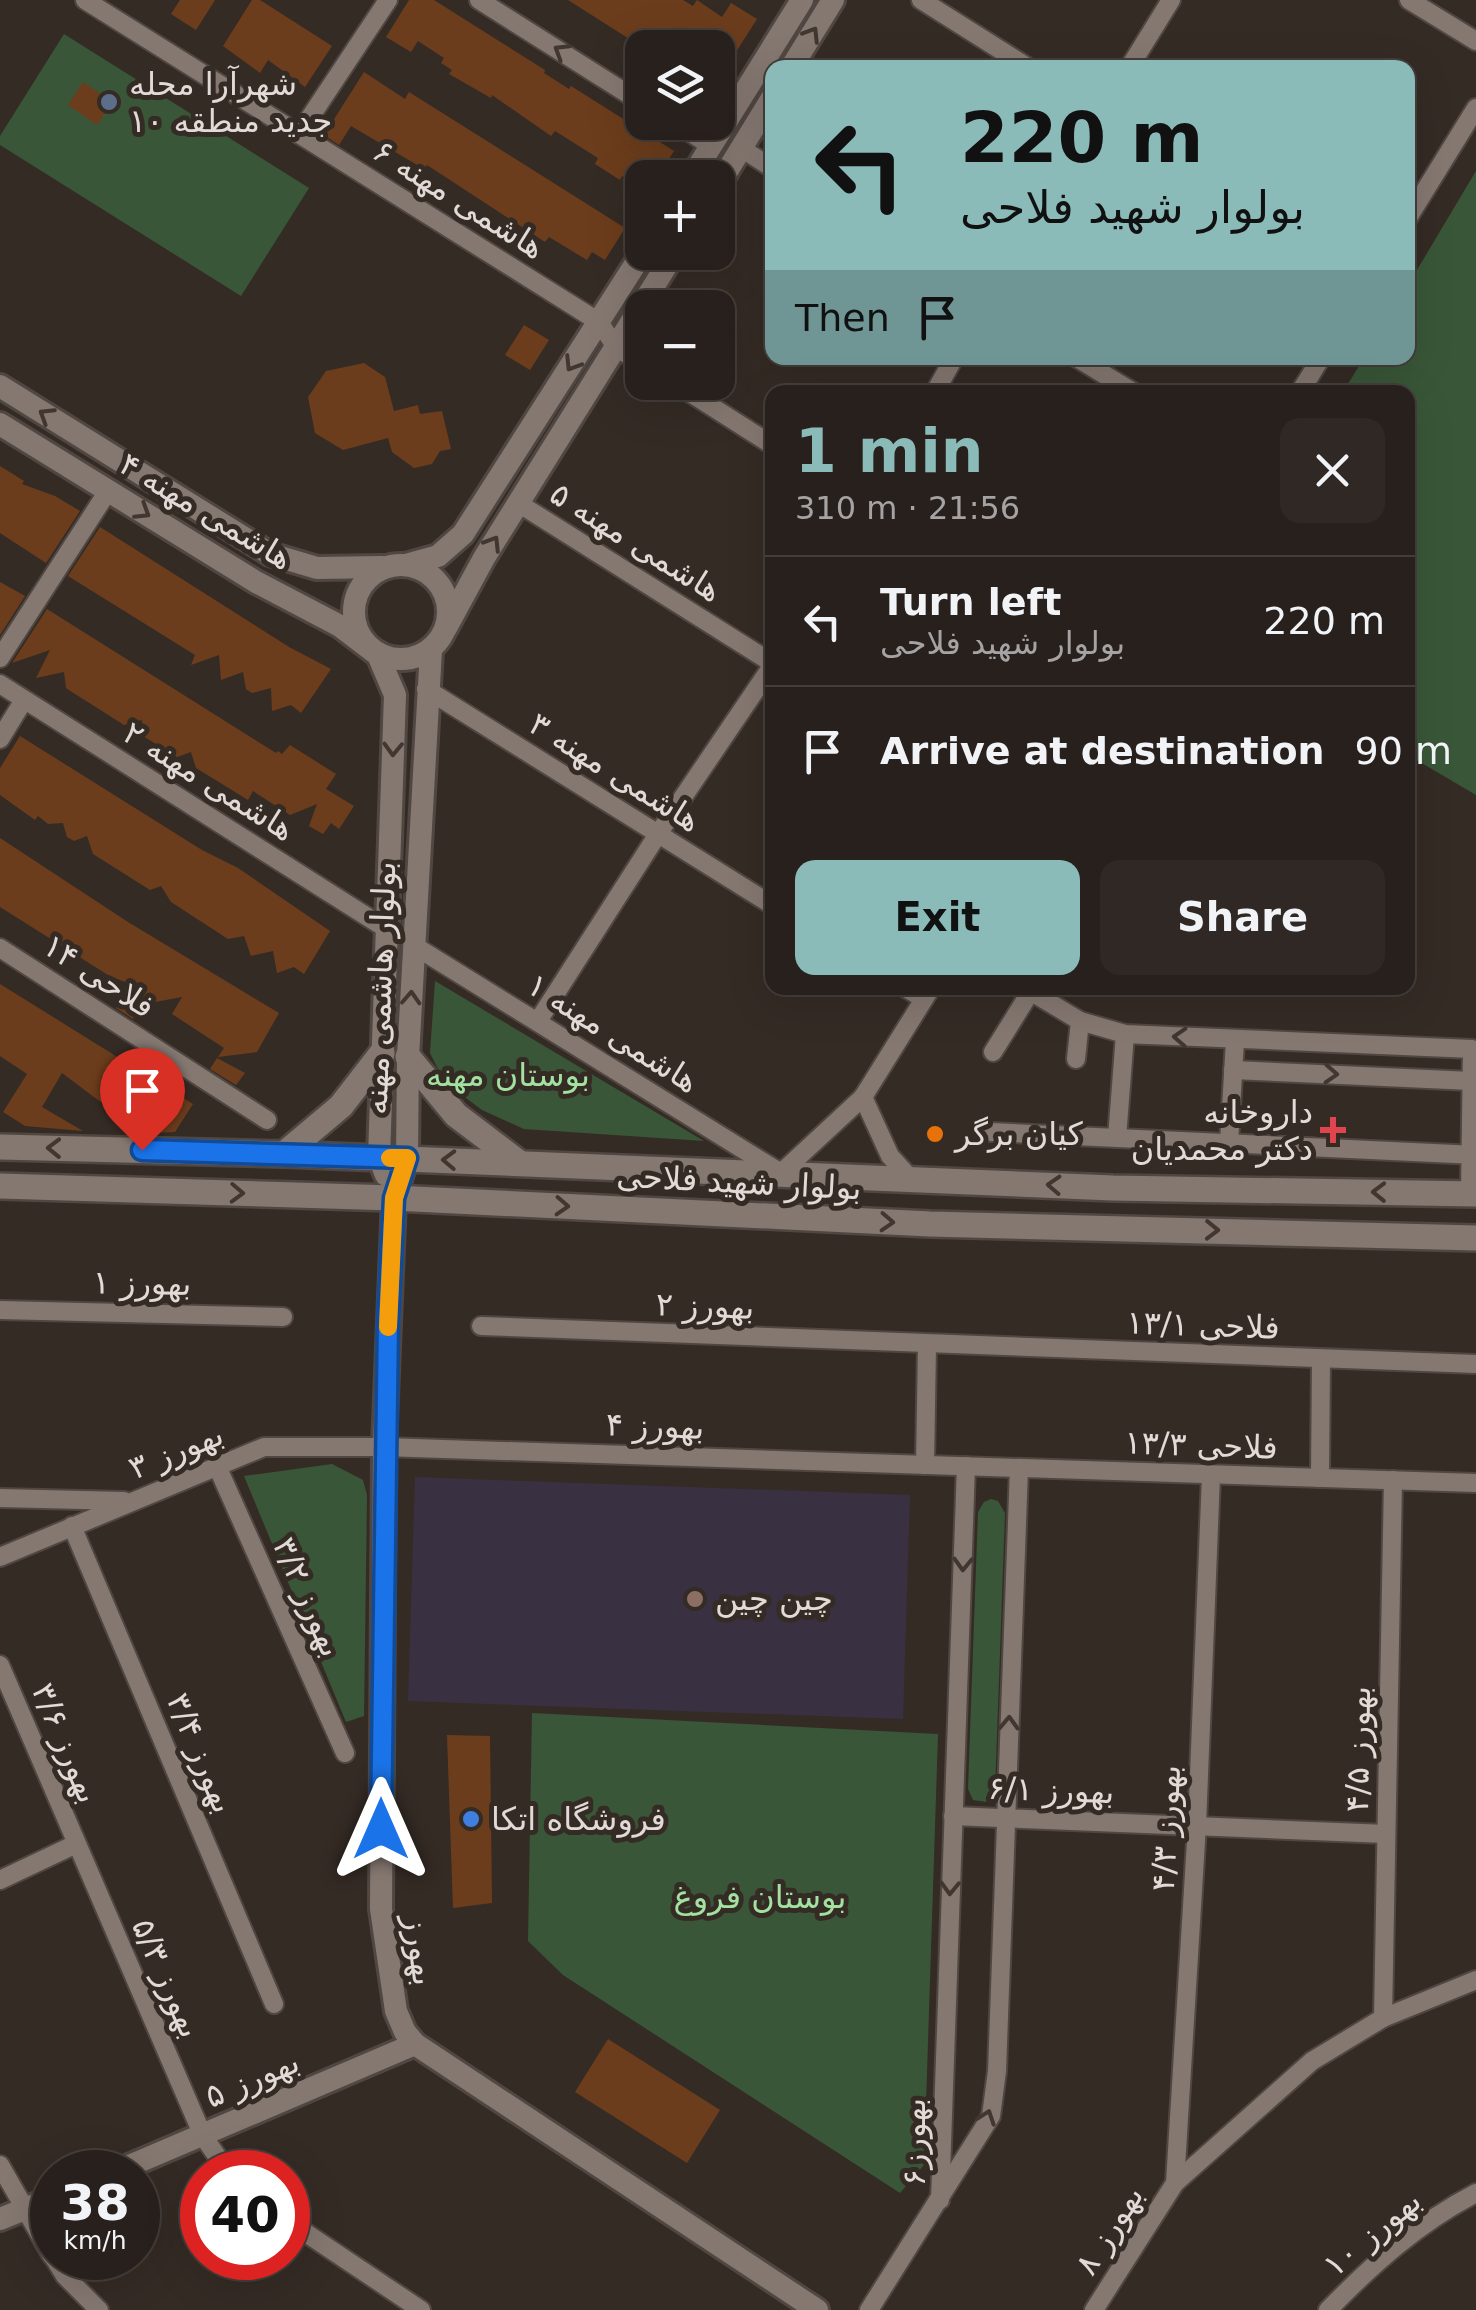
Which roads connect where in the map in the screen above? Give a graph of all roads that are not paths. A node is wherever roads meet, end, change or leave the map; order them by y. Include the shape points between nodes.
1 (84, 0) edge
2 (388, 0) edge
3 (479, 0) edge
4 (802, 0) edge
5 (833, 0) edge
6 (920, 0) edge
7 (1171, 0) edge
8 (1409, 0) edge
9 (1476, 41) edge
10 (796, 60) edge
11 (1015, 60) edge
12 (1134, 60) edge
13 (625, 92) edge
14 (1476, 108) edge
15 (765, 110) edge
16 (299, 134) junction
17 (702, 140) edge
18 (711, 146) junction
19 (742, 148) junction
20 (702, 160) edge
21 (734, 160) edge
22 (765, 163) edge
23 (1415, 207) edge
24 (632, 270) edge
25 (665, 270) edge
26 (599, 322) junction
27 (616, 347) junction
28 (625, 353) edge
29 (1088, 365) edge
30 (1121, 385) edge
31 (0, 386) edge
32 (700, 400) edge
33 (0, 424) edge
34 (765, 442) edge
35 (108, 491) junction
36 (518, 503) junction
37 (409, 564) junction
38 (382, 567) junction
39 (446, 628) junction
40 (431, 650) junction
41 (378, 655) junction
42 (0, 658) edge
43 (765, 660) edge
44 (765, 674) edge
45 (0, 684) edge
46 (426, 690) junction
47 (24, 700) junction
48 (0, 739) edge
49 (658, 834) junction
50 (765, 900) edge
51 (385, 928) junction
52 (414, 945) junction
53 (0, 948) edge
54 (927, 995) edge
55 (1025, 995) edge
56 (1037, 995) edge
57 (538, 1021) junction
58 (1080, 1022) junction
59 (1124, 1034) junction
60 (1235, 1040) junction
61 (993, 1052) dead end
62 (395, 1055) junction
63 (1076, 1059) dead end
64 (1233, 1070) junction
65 (1471, 1081) junction
66 (864, 1097) junction
67 (267, 1120) dead end
68 (991, 1132) dead end
69 (1117, 1138) junction
70 (1229, 1143) junction
71 (0, 1146) edge
72 (284, 1154) junction
73 (1473, 1155) edge
74 (380, 1157) junction
75 (407, 1158) junction
76 (518, 1162) junction
77 (781, 1173) junction
78 (910, 1178) junction
79 (0, 1186) edge
80 (1473, 1194) edge
81 (394, 1198) junction
82 (1476, 1238) edge
83 (0, 1310) edge
84 (283, 1317) dead end
85 (481, 1326) dead end
86 (927, 1345) junction
87 (1321, 1359) junction
88 (1476, 1364) edge
89 (384, 1447) junction
90 (925, 1465) junction
91 (217, 1466) junction
92 (966, 1466) junction
93 (1019, 1468) junction
94 (1211, 1476) junction
95 (1320, 1478) junction
96 (1393, 1480) junction
97 (1476, 1483) edge
98 (0, 1498) edge
99 (132, 1501) junction
100 (72, 1526) junction
101 (0, 1557) edge
102 (0, 1665) edge
103 (345, 1753) dead end
104 (952, 1816) junction
105 (1005, 1818) junction
106 (1197, 1826) junction
107 (1386, 1834) junction
108 (76, 1844) junction
109 (0, 1880) edge
110 (1476, 1980) edge
111 (274, 2004) dead end
112 (1384, 2018) junction
113 (415, 2044) junction
114 (203, 2136) junction
115 (213, 2150) edge
116 (160, 2154) edge
117 (0, 2165) edge
118 (1175, 2183) junction
119 (1476, 2193) edge
120 (940, 2202) junction
121 (30, 2207) edge
122 (24, 2210) junction
123 (0, 2220) edge
124 (30, 2220) edge
125 (310, 2236) edge
126 (69, 2280) edge
127 (418, 2309) edge
128 (99, 2310) edge
129 (817, 2310) edge
130 (869, 2310) edge
131 (1094, 2310) edge
132 (1328, 2310) edge

1 - 16 street, هاشمی مهنه ۶
2 - 16 street
13 -> 3 street
4 - 18 street
10 -> 5 street
6 - 11 street
7 - 12 street
8 - 9 street
14 - 23 street
15 - 19 street
16 - 26 street, هاشمی مهنه ۶
17 - 18 street
18 - 20 street
19 - 21 street
19 - 22 street
24 - 26 street
25 - 27 street
26 - 27 street
26 -> 37 street via 463,534 438,556
27 - 28 street
27 - 36 street
29 - 30 street
38 -> 31 street, هاشمی مهنه ۴ via 316,568 270,554
32 - 34 street
33 - 35 street, هاشمی مهنه ۴
35 -> 41 street, هاشمی مهنه ۴ via 340,626
35 - 42 street
39 -> 36 street
36 - 43 street, هاشمی مهنه ۵
37 - 38 street
37 - 39 street via 434,577 448,601
38 - 41 street via 361,584 352,609 358,636
39 - 40 street
40 - 41 street via 405,660
40 - 46 street, بولوار هاشمی مهنه
41 -> 51 street, بولوار هاشمی مهنه via 395,695
44 - 49 street
45 - 47 street, هاشمی مهنه ۲
46 - 49 street, هاشمی مهنه ۳
46 - 52 street, بولوار هاشمی مهنه
47 - 48 street
47 - 51 street, هاشمی مهنه ۲
49 - 50 street, هاشمی مهنه ۳
49 - 57 street
51 - 62 street, بولوار هاشمی مهنه
52 - 57 street, هاشمی مهنه ۱
62 -> 52 street, بولوار هاشمی مهنه
53 - 67 street, فلاحی ۱۴
54 - 66 street
55 - 61 street
56 - 58 street
57 - 77 street, هاشمی مهنه ۱
58 - 59 street
58 - 63 street
60 -> 59 street
59 - 69 street
60 - 64 street
60 - 65 street via 1472,1049
62 - 72 main road
62 - 74 street, بولوار هاشمی مهنه
62 - 75 street, بولوار هاشمی مهنه
62 - 76 main road via 456,1115
64 -> 65 street
64 - 70 street
65 - 73 street
66 - 77 street
66 - 78 street via 890,1156
68 - 69 street
69 - 70 street
70 - 73 street
72 -> 71 main road, بولوار شهید فلاحی
72 - 74 main road, بولوار شهید فلاحی
73 - 80 street
74 - 75 main road, بولوار شهید فلاحی
74 - 81 street, بولوار هاشمی مهنه
76 -> 75 main road, بولوار شهید فلاحی
75 - 81 street, بولوار هاشمی مهنه
76 - 77 main road, بولوار شهید فلاحی
77 - 78 main road, بولوار شهید فلاحی
80 -> 78 main road, بولوار شهید فلاحی
79 -> 81 main road, بولوار شهید فلاحی
81 -> 82 main road, بولوار شهید فلاحی via 930,1224
81 - 89 street, بهورز
83 - 84 street, بهورز ۱
85 - 86 street, بهورز ۲
86 - 87 street, فلاحی ۱۳/۱
86 - 90 street
87 - 88 street, فلاحی ۱۳/۱
87 - 95 street
89 - 90 street, بهورز ۴
89 - 91 street, بهورز ۳ via 264,1447
89 - 113 street, بهورز via 381,1909 396,2012
90 - 92 street, فلاحی ۱۳/۳
91 - 99 street, بهورز ۳
91 - 103 street, بهورز ۳/۲
92 - 93 street, فلاحی ۱۳/۳
92 -> 104 street, بهورز۶
93 - 94 street, فلاحی ۱۳/۳
105 -> 93 street, بهورز۶
94 - 95 street, فلاحی ۱۳/۳
94 - 106 street, بهورز ۴/۳
95 - 96 street, فلاحی ۱۳/۳
96 - 97 street, فلاحی ۱۳/۳
96 - 107 street, بهورز ۴/۵
98 - 99 street
99 - 100 street, بهورز ۳
100 - 101 street, بهورز ۳
100 - 111 street, بهورز ۳/۴
102 - 108 street, بهورز ۳/۶
104 - 105 street, بهورز ۶/۱
104 -> 120 street, بهورز۶
105 - 106 street, بهورز ۶/۱
120 -> 105 street, بهورز۶ via 991,2116
106 - 107 street, بهورز ۶/۱
106 - 118 street, بهورز ۴/۳
107 - 112 street, بهورز ۴/۵
108 - 109 street
108 - 114 street, بهورز ۵/۳
110 - 112 street
112 - 118 street via 1312,2061
113 - 114 street, بهورز ۵
113 - 129 street
114 - 115 street, بهورز ۵/۳
114 - 116 street, بهورز ۵
117 - 122 street
118 - 131 street, بهورز ۸
119 - 132 street, بهورز ۱۰ via 1416,2229
120 - 130 street
121 - 122 street
122 - 123 street
122 - 124 street
125 - 127 street
126 - 128 street

